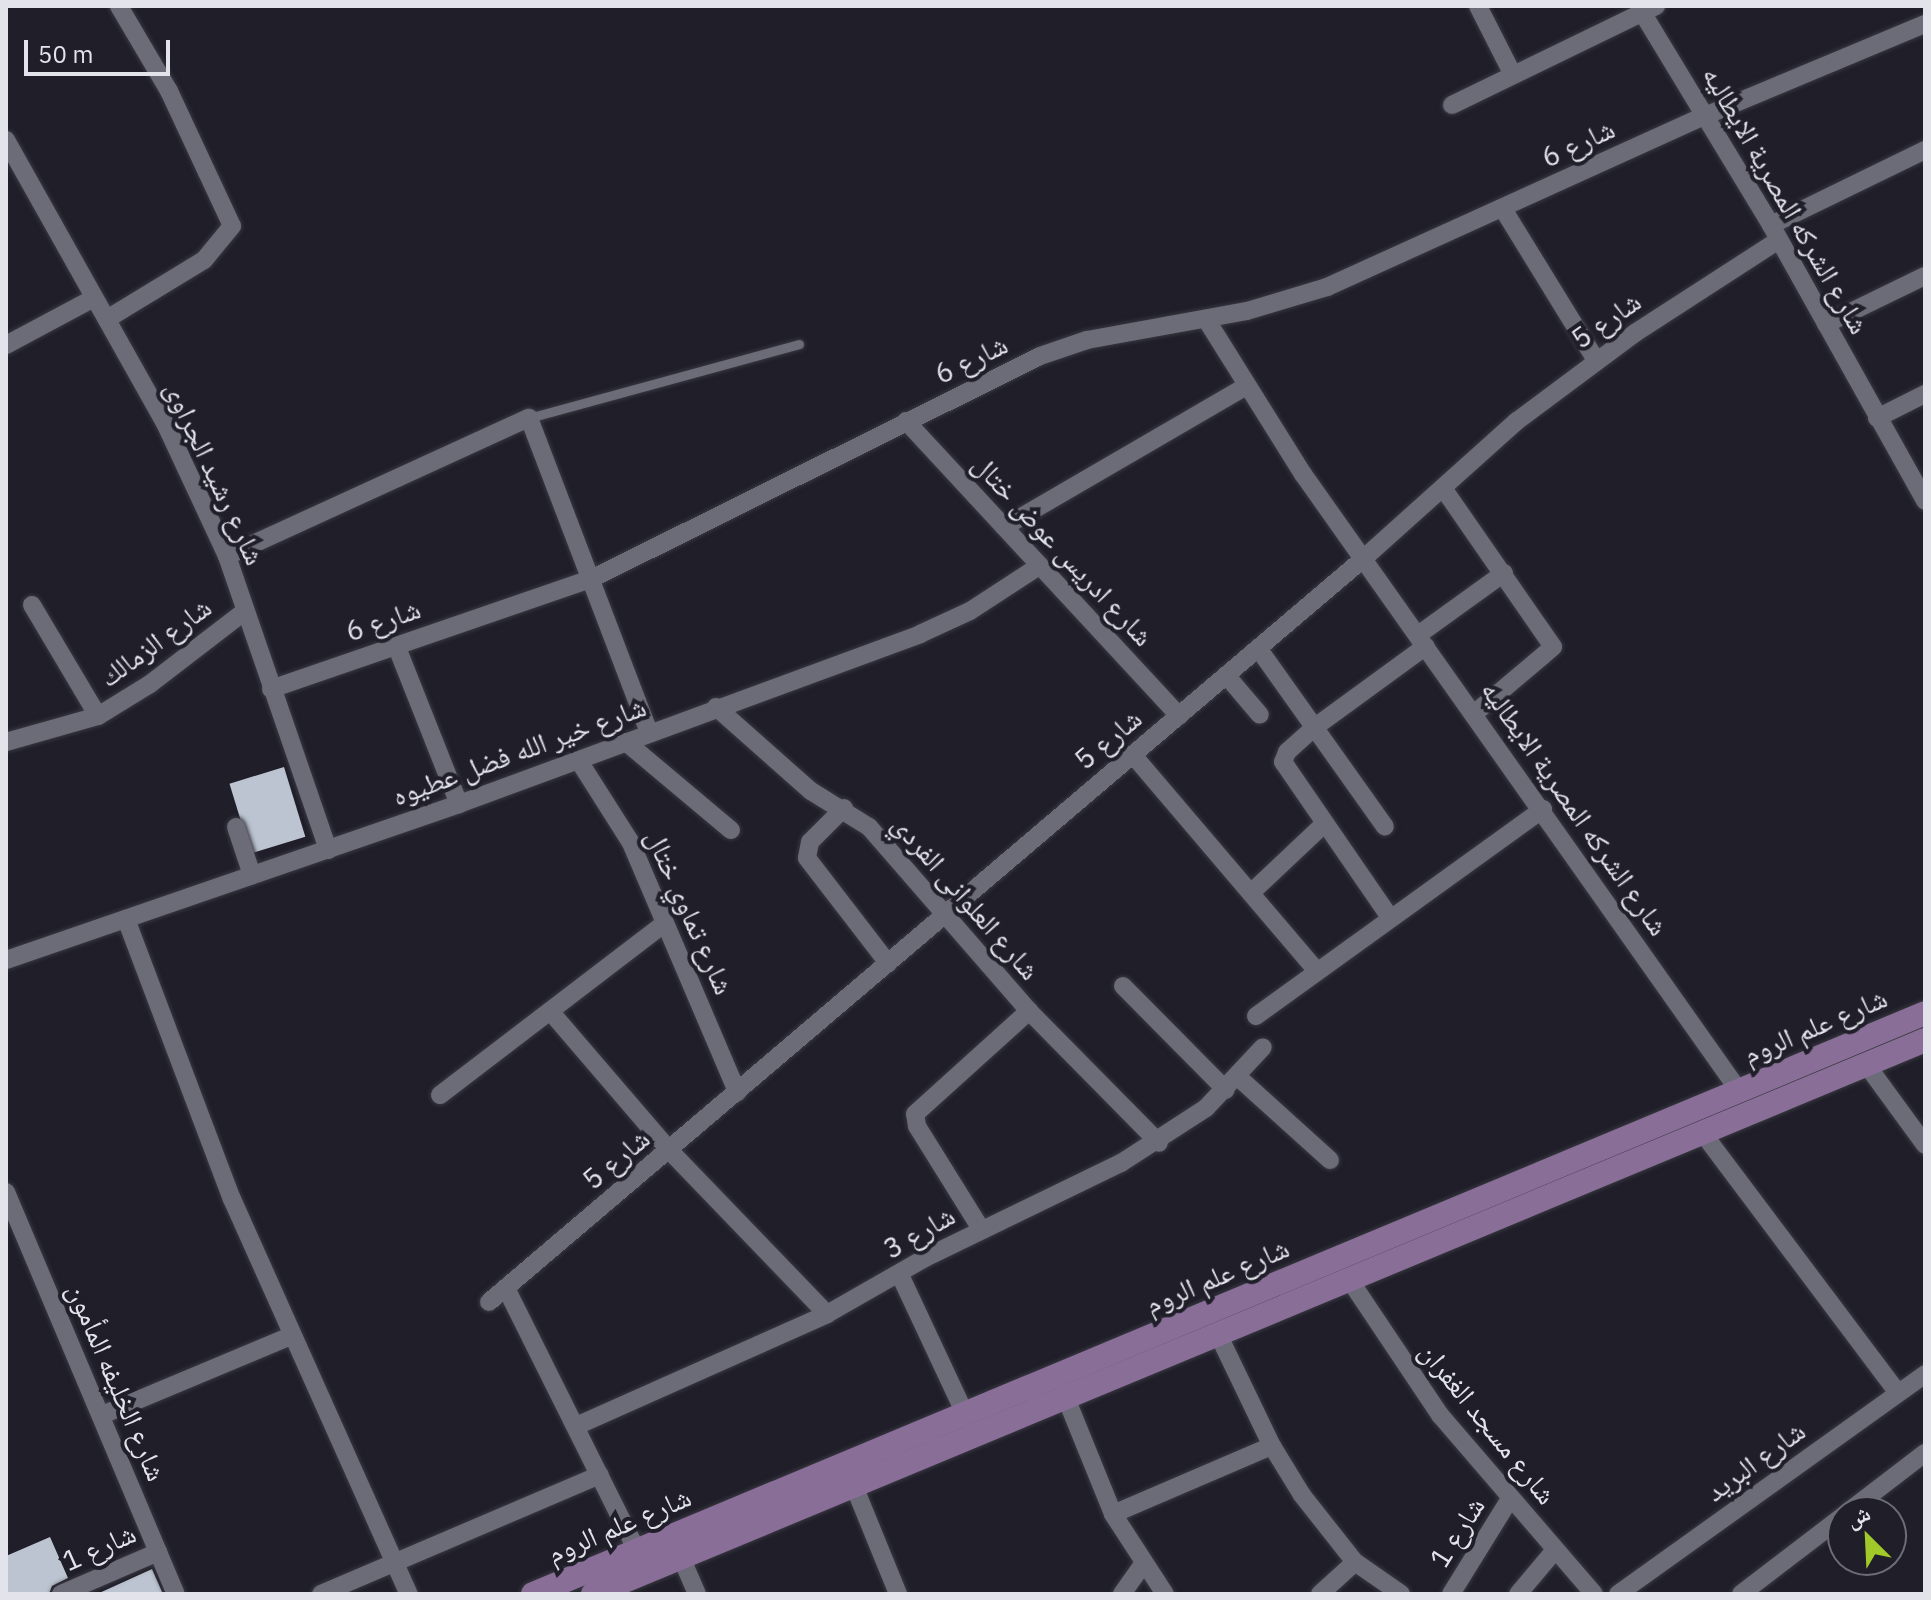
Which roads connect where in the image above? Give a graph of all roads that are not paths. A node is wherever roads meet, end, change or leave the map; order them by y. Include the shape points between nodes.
1 (119, 6) edge
2 (1478, 6) edge
3 (1649, 9) edge
4 (1925, 24) edge
5 (1513, 75) junction
6 (1452, 105) dead end
7 (1707, 115) junction
8 (6, 140) edge
9 (1925, 150) edge
10 (1503, 209) junction
11 (1775, 232) junction
12 (1925, 276) edge
13 (94, 298) junction
14 (107, 319) junction
15 (1206, 319) junction
16 (1826, 324) junction
17 (799, 344) dead end
18 (6, 345) edge
19 (1596, 360) junction
20 (1246, 386) junction
21 (1925, 394) edge
22 (529, 418) junction
23 (1877, 418) junction
24 (906, 421) junction
25 (1443, 488) junction
26 (1925, 501) edge
27 (1004, 527) junction
28 (227, 556) junction
29 (1363, 559) junction
30 (1039, 566) junction
31 (1504, 573) junction
32 (591, 579) junction
33 (32, 605) dead end
34 (244, 612) junction
35 (1422, 640) junction
36 (396, 645) junction
37 (1258, 648) junction
38 (1226, 675) junction
39 (271, 689) junction
40 (716, 707) junction
41 (1475, 713) junction
42 (1260, 715) dead end
43 (98, 716) junction
44 (1179, 716) junction
45 (1315, 727) junction
46 (649, 733) junction
47 (6, 742) edge
48 (626, 742) junction
49 (1133, 755) junction
50 (579, 761) junction
51 (459, 804) junction
52 (844, 808) junction
53 (1543, 809) junction
54 (1324, 824) junction
55 (236, 827) dead end
56 (1385, 827) dead end
57 (731, 830) dead end
58 (328, 850) junction
59 (252, 875) junction
60 (1253, 891) junction
61 (1389, 916) junction
62 (943, 917) junction
63 (126, 919) junction
64 (665, 923) junction
65 (6, 960) edge
66 (888, 963) junction
67 (1316, 970) junction
68 (1123, 986) dead end
69 (550, 1011) junction
70 (1029, 1011) junction
71 (1925, 1013) edge
72 (1256, 1016) dead end
73 (1925, 1040) edge
74 (1263, 1047) dead end
75 (1866, 1064) junction
76 (1232, 1084) junction
77 (1739, 1091) junction
78 (737, 1092) junction
79 (440, 1095) dead end
80 (1702, 1132) junction
81 (1159, 1143) junction
82 (1925, 1145) edge
83 (670, 1151) junction
84 (1330, 1160) dead end
85 (6, 1192) edge
86 (981, 1229) junction
87 (900, 1275) junction
88 (1349, 1279) junction
89 (506, 1288) junction
90 (489, 1302) dead end
91 (827, 1314) junction
92 (1204, 1331) junction
93 (291, 1336) junction
94 (1925, 1374) edge
95 (1898, 1393) junction
96 (1066, 1398) junction
97 (965, 1414) junction
98 (102, 1415) junction
99 (576, 1426) junction
100 (1272, 1446) junction
101 (1925, 1453) edge
102 (600, 1475) junction
103 (854, 1486) junction
104 (1869, 1496) edge
105 (1510, 1499) junction
106 (1113, 1514) junction
107 (1827, 1528) edge
108 (1555, 1550) junction
109 (637, 1551) junction
110 (158, 1552) junction
111 (681, 1557) junction
112 (1355, 1562) junction
113 (395, 1563) junction
114 (1142, 1565) junction
115 (546, 1591) edge
116 (61, 1594) edge
117 (176, 1594) edge
118 (321, 1594) edge
119 (409, 1594) edge
120 (593, 1594) edge
121 (697, 1594) edge
122 (898, 1594) edge
123 (1122, 1594) edge
124 (1165, 1594) edge
125 (1320, 1594) edge
126 (1401, 1594) edge
127 (1451, 1594) edge
128 (1518, 1594) edge
129 (1594, 1594) edge
130 (1618, 1594) edge
131 (1741, 1594) edge

1 - 14 street via 169,91 232,226 204,260
2 - 5 street
3 - 5 street
3 - 7 street, شارع الشركه المصرية الايطاليه
4 - 7 street
5 - 6 street
7 - 10 street, شارع 6
7 - 11 street, شارع الشركه المصرية الايطاليه
8 - 13 street, شارع رشيد الجراوى
9 - 11 street, شارع 5
10 - 15 street, شارع 6 via 1327,287
10 - 19 street
11 - 16 street, شارع الشركه المصرية الايطاليه
11 - 19 street, شارع 5
12 - 16 street
13 - 14 street, شارع رشيد الجراوى
13 - 18 street
14 - 28 street, شارع رشيد الجراوى via 165,423
15 - 20 street, شارع الشركه المصرية الايطاليه
15 - 24 street, شارع 6 via 1063,347
16 - 23 street, شارع الشركه المصرية الايطاليه
17 - 22 lane
19 - 25 street, شارع 5
20 - 27 street
20 - 29 street, شارع الشركه المصرية الايطاليه
21 - 23 street
22 - 28 street
22 - 32 street
23 - 26 street, شارع الشركه المصرية الايطاليه
24 - 27 street, شارع ادريس عوض ختال
24 - 32 street, شارع 6
25 - 29 street, شارع 5
25 - 31 street
27 - 30 street, شارع ادريس عوض ختال
28 - 34 street, شارع رشيد الجراوى
29 - 35 street, شارع الشركه المصرية الايطاليه
29 - 37 street, شارع 5
30 - 40 street, شارع خير الله فضل عطيوه via 933,629
30 - 44 street, شارع ادريس عوض ختال
31 - 35 street
31 - 41 street via 1553,647
32 - 36 street, شارع 6
32 - 46 street
33 - 43 street
34 - 39 street, شارع رشيد الجراوى
34 - 43 street, شارع الزمالك via 150,684
35 - 41 street, شارع الشركه المصرية الايطاليه
35 - 45 street
36 - 39 street, شارع 6
36 - 51 street
37 - 38 street, شارع 5
37 - 45 street
38 - 42 street
38 - 44 street, شارع 5
39 - 58 street, شارع رشيد الجراوى
40 - 46 street, شارع خير الله فضل عطيوه
40 - 52 street, شارع العلوانى الفردي via 811,791
41 - 53 street, شارع الشركه المصرية الايطاليه
43 - 47 street, شارع الزمالك
44 - 49 street, شارع 5
45 - 54 street via 1283,762
45 - 56 street
46 - 48 street, شارع خير الله فضل عطيوه
48 - 50 street, شارع خير الله فضل عطيوه
48 - 57 street
49 - 60 street
49 - 62 street, شارع 5
50 - 51 street, شارع خير الله فضل عطيوه
50 - 64 street, شارع تماوي ختال via 631,843
51 - 58 street, شارع خير الله فضل عطيوه
52 - 62 street, شارع العلوانى الفردي via 869,827
52 - 66 street via 810,842 807,858
53 - 61 street
53 - 77 street, شارع الشركه المصرية الايطاليه
54 - 60 street
54 - 61 street
55 - 59 street
58 - 59 street, شارع خير الله فضل عطيوه
59 - 63 street, شارع خير الله فضل عطيوه
60 - 67 street
61 - 67 street
62 - 66 street, شارع 5
62 - 70 street, شارع العلوانى الفردي
63 - 65 street, شارع خير الله فضل عطيوه
63 - 93 street via 204,1130
64 - 69 street
64 - 78 street, شارع تماوي ختال
66 - 78 street, شارع 5
67 - 72 street
68 - 76 street
69 - 79 street
69 - 83 street
70 - 81 street, شارع العلوانى الفردي
70 - 86 street via 915,1114 917,1126
71 - 77 street, شارع علم الروم
73 - 75 street, شارع علم الروم
74 - 76 street, شارع 3
75 - 80 street, شارع علم الروم
75 - 82 street
76 - 81 street, شارع 3
76 - 84 street
77 - 92 street, شارع علم الروم
78 - 83 street, شارع 5
80 - 88 street, شارع علم الروم
80 - 95 street
81 - 86 street, شارع 3
83 - 89 street, شارع 5
83 - 91 street
85 - 98 street, شارع الخليفه المأمون
86 - 87 street, شارع 3
87 - 91 street, شارع 3
87 - 97 street
88 - 92 street, شارع علم الروم
88 - 105 street, شارع مسجد الغفران via 1421,1390
89 - 90 street, شارع 5
89 - 99 street
91 - 99 street, شارع 3
92 - 96 street, شارع علم الروم
92 - 97 street, شارع علم الروم
92 - 100 street
93 - 98 street
93 - 113 street
94 - 95 street, شارع البريد
95 - 130 street, شارع البريد
96 - 103 street, شارع علم الروم
96 - 106 street
97 - 109 street, شارع علم الروم
98 - 110 street, شارع الخليفه المأمون
99 - 102 street
100 - 106 street
100 - 112 street via 1302,1495
101 - 104 street
102 - 109 street
102 - 113 street
103 - 111 street, شارع علم الروم
103 - 122 street
105 - 108 street, شارع مسجد الغفران
105 - 127 street, شارع 1
106 - 114 street
107 - 131 street
108 - 128 street
108 - 129 street, شارع مسجد الغفران
109 - 115 street, شارع علم الروم
110 - 116 street, شارع 1
110 - 117 street, شارع الخليفه المأمون
111 - 120 street, شارع علم الروم
111 - 121 street
112 - 125 street
112 - 126 street
113 - 118 street
113 - 119 street
114 - 123 street
114 - 124 street

